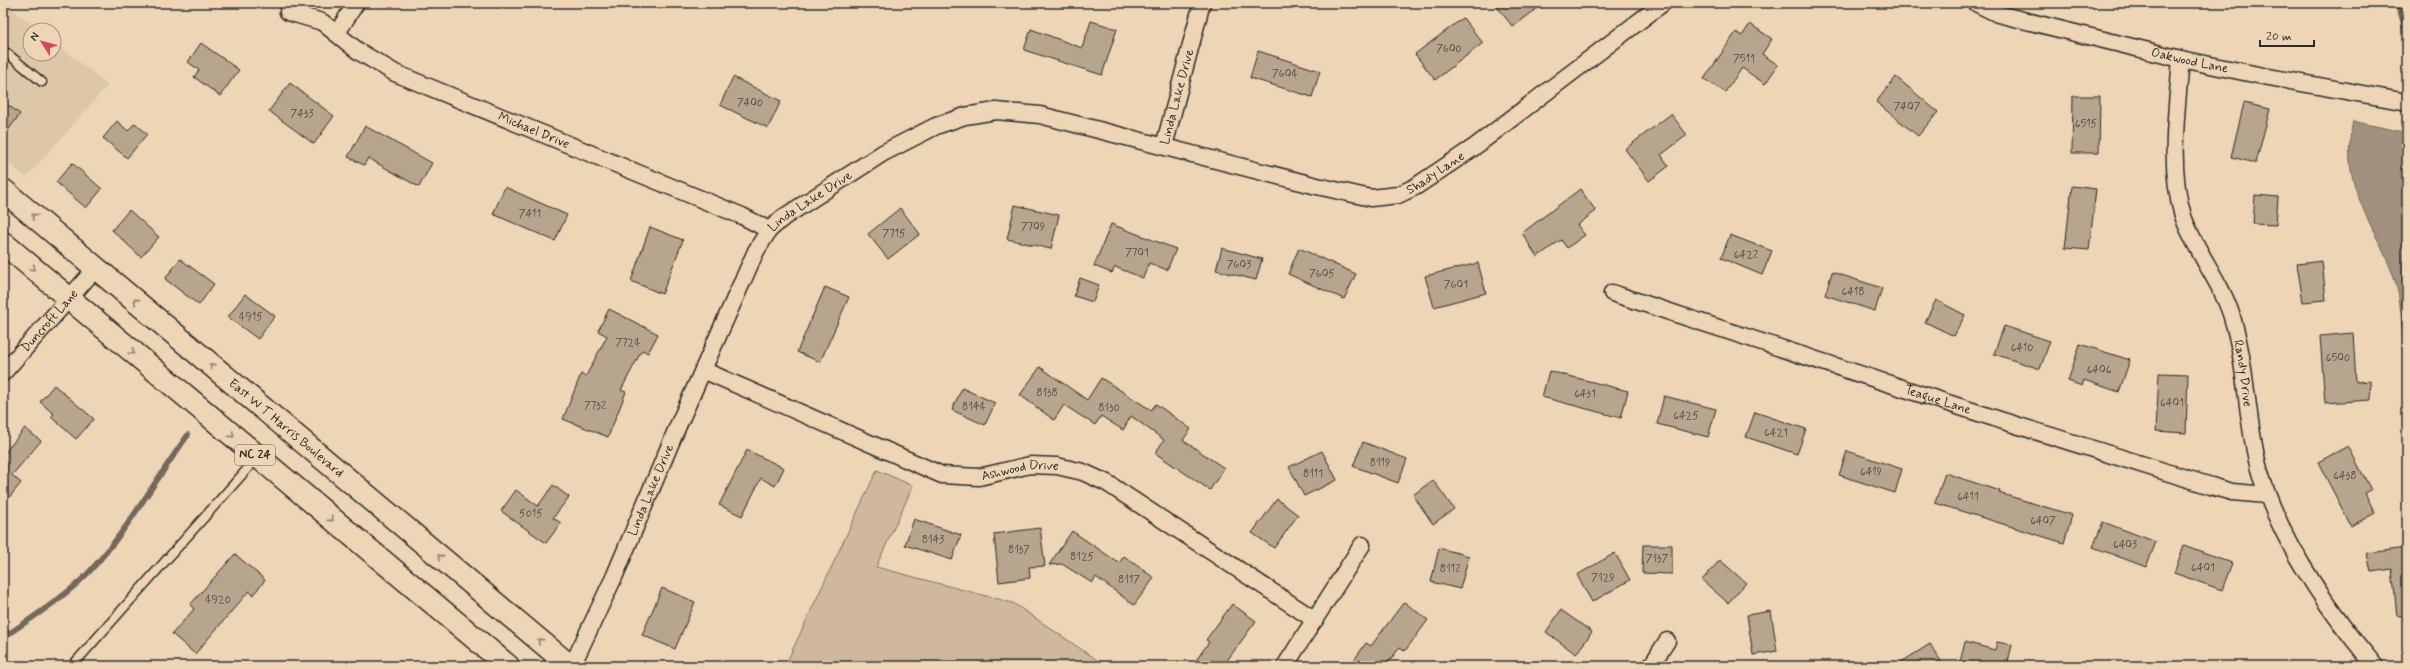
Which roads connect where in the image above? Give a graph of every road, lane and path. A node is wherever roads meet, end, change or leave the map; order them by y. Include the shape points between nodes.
1 (356, 3) edge
2 (1202, 3) edge
3 (1663, 3) edge
4 (1976, 3) edge
5 (288, 12) dead end
6 (337, 33) junction
7 (3, 50) edge
8 (2181, 59) junction
9 (42, 82) dead end
10 (2407, 102) edge
11 (1164, 146) junction
12 (3, 190) edge
13 (769, 230) junction
14 (3, 243) edge
15 (96, 268) junction
16 (1612, 293) dead end
17 (69, 299) junction
18 (703, 370) junction
19 (3, 373) edge
20 (258, 457) junction
21 (2267, 495) junction
22 (1362, 545) dead end
23 (1315, 620) junction
24 (1667, 641) dead end
25 (72, 666) edge
26 (508, 666) edge
27 (571, 666) edge
28 (1285, 666) edge
29 (1651, 666) edge
30 (2376, 666) edge

1 - 6 street
2 - 11 street, Linda Lake Drive
3 - 11 street, Shady Lane via 1474,148 1415,187 1398,195 1371,198
4 - 8 street, Oakwood Lane via 1998,14
5 - 6 street, Michael Drive via 322,22
6 - 13 street, Michael Drive via 358,51 395,73 742,216
7 - 9 lane
8 - 10 street, Oakwood Lane
8 - 21 street, Randy Drive via 2177,116 2177,189 2189,229 2231,315 2241,351 2256,450
11 - 13 street, Linda Lake Drive via 1040,115 1006,110 965,116 936,126 883,153 784,217
15 -> 12 main road, East W T Harris Boulevard
13 - 18 street, Linda Lake Drive via 756,251
14 -> 17 main road, NC 24
15 - 17 street, Duncroft Lane
27 -> 15 main road, East W T Harris Boulevard
16 - 21 street, Teague Lane via 2211,486 2232,492
17 - 19 street, Duncroft Lane
17 -> 20 main road, NC 24
18 - 23 street, Ashwood Drive via 942,475 979,477 1030,465 1057,466 1083,472 1107,483
18 - 27 street, Linda Lake Drive via 615,575
20 - 25 lane
20 -> 26 main road, NC 24
21 - 30 street, Randy Drive via 2286,535 2323,596
22 - 23 street
23 - 28 street
24 - 29 street

